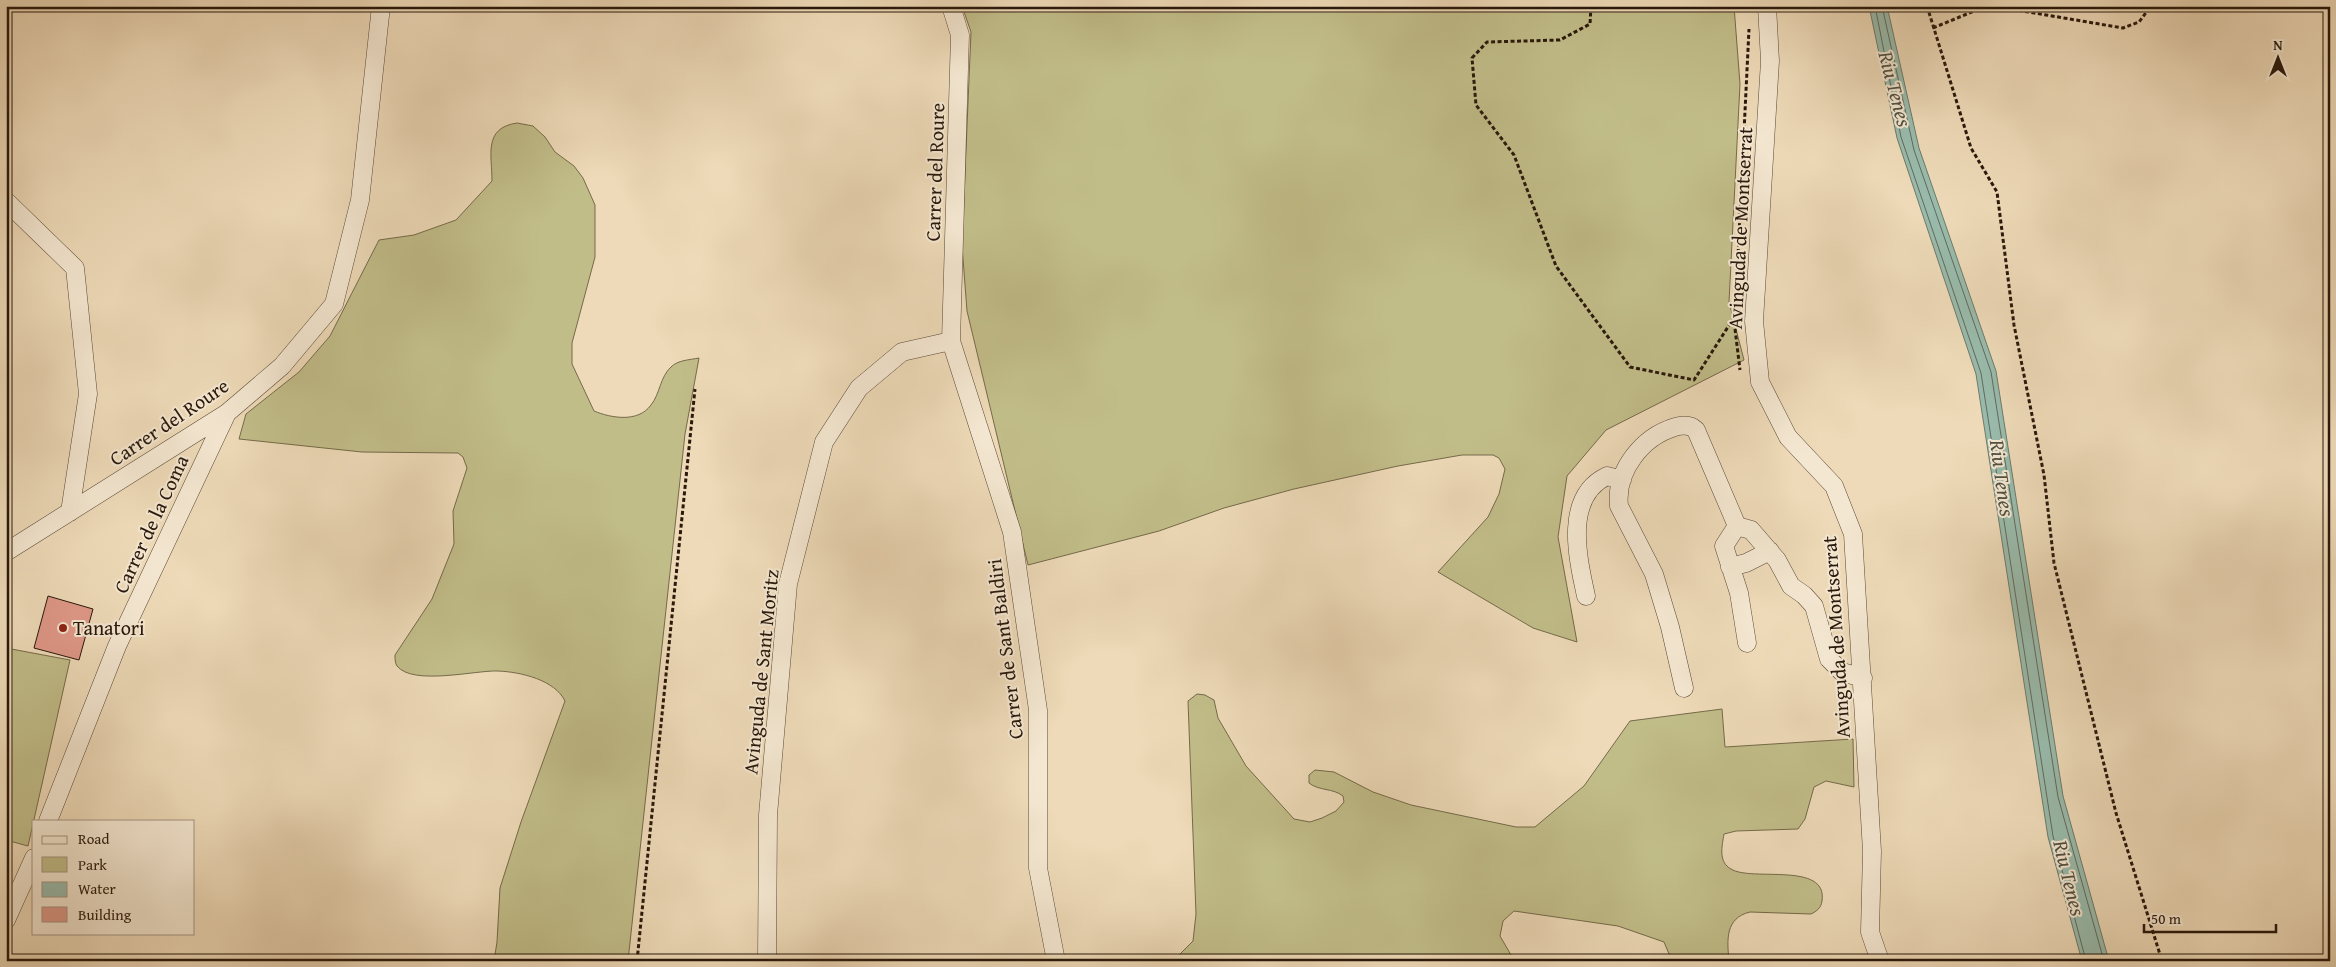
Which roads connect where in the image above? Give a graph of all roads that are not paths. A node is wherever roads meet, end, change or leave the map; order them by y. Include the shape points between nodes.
1 (381, 6) edge
2 (951, 6) edge
3 (1767, 6) edge
4 (6, 201) edge
5 (951, 341) junction
6 (227, 413) junction
7 (1622, 480) junction
8 (70, 512) junction
9 (1738, 526) junction
10 (1770, 551) junction
11 (6, 552) edge
12 (1730, 567) junction
13 (1586, 596) dead end
14 (1747, 643) dead end
15 (1863, 678) junction
16 (1684, 688) dead end
17 (48, 820) edge
18 (32, 862) edge
19 (6, 920) edge
20 (767, 961) edge
21 (1056, 961) edge
22 (1880, 961) edge

1 - 6 street, Carrer del Roure via 360,200 334,304 282,366
2 - 5 street, Carrer del Roure via 960,34
3 - 15 street, Avinguda de Montserrat via 1770,61 1754,321 1760,382 1788,437 1834,486 1853,534
4 - 8 street via 75,268 88,394
5 - 20 street, Avinguda de Sant Moritz via 902,352 859,388 824,442 788,584 768,815
5 - 21 street, Carrer de Sant Baldiri via 1012,532 1038,710 1038,868
6 - 8 street, Carrer del Roure
6 - 17 street, Carrer de la Coma via 117,646
7 - 9 street via 1638,449 1652,438 1680,426 1693,427
7 - 13 street via 1607,476 1598,480 1578,514 1578,563
7 - 16 street via 1619,506 1654,574
8 - 11 street, Carrer del Roure
9 - 10 street via 1751,530
9 - 12 street via 1724,546
10 - 12 street
10 - 15 street via 1786,578 1814,606 1829,659 1842,672
12 - 14 street via 1739,593
15 - 22 street, Avinguda de Montserrat via 1872,850 1870,932
18 - 19 street

